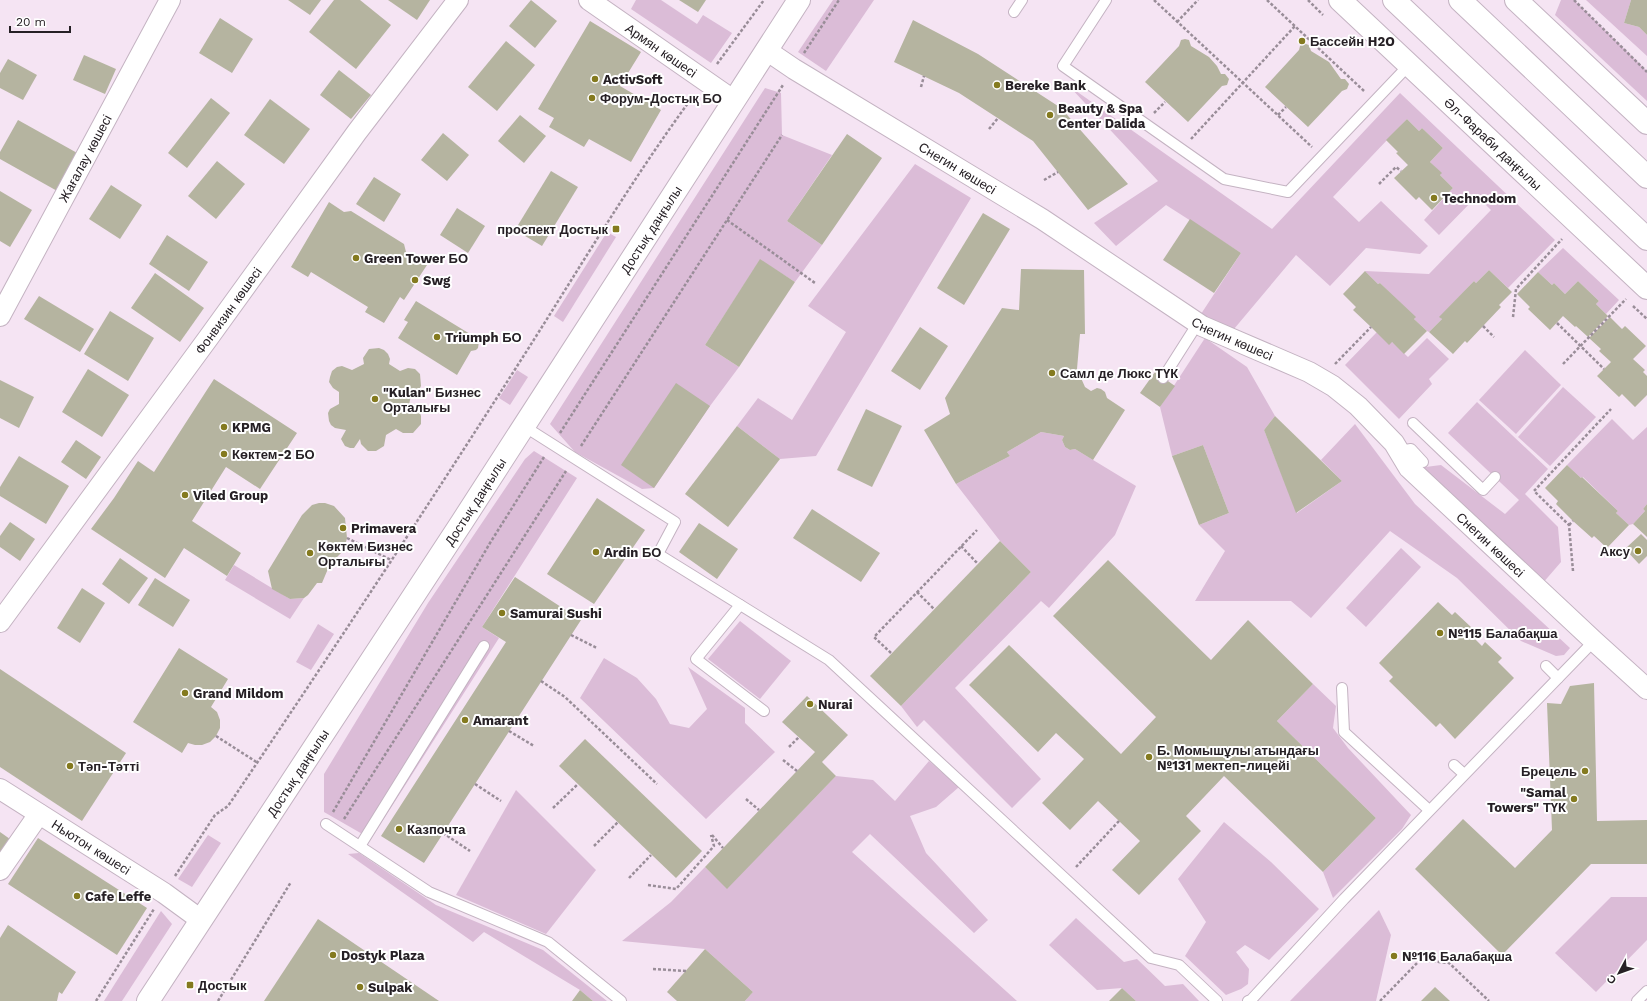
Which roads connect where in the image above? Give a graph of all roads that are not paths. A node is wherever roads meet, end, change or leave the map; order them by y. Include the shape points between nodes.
1 (170, 0) edge
2 (458, 0) edge
3 (589, 0) edge
4 (799, 0) edge
5 (1022, 0) edge
6 (1106, 0) edge
7 (1340, 0) edge
8 (1394, 0) edge
9 (1460, 0) edge
10 (1516, 0) edge
11 (1014, 12) dead end
12 (766, 50) junction
13 (1409, 65) junction
14 (733, 100) junction
15 (1647, 123) edge
16 (1647, 176) edge
17 (1647, 239) edge
18 (1647, 288) edge
19 (0, 316) edge
20 (1198, 323) junction
21 (1163, 378) dead end
22 (1413, 423) dead end
23 (522, 425) junction
24 (1399, 450) junction
25 (1424, 462) dead end
26 (1495, 477) dead end
27 (740, 605) junction
28 (0, 622) edge
29 (1594, 641) junction
30 (484, 646) dead end
31 (1546, 666) dead end
32 (1558, 678) junction
33 (1342, 688) dead end
34 (1647, 689) edge
35 (764, 711) dead end
36 (1454, 765) dead end
37 (1464, 774) junction
38 (0, 789) edge
39 (1429, 810) junction
40 (39, 814) junction
41 (326, 824) dead end
42 (360, 846) junction
43 (0, 870) edge
44 (201, 920) junction
45 (1647, 991) edge
46 (148, 1001) edge
47 (621, 1001) edge
48 (1217, 1001) edge
49 (1248, 1001) edge
50 (1637, 1001) edge

1 - 19 street, Жағалау көшесі
2 - 28 street, Фонвизин көшесі via 356,132
3 - 14 street, Армян көшесі
4 - 12 main road, Достық даңғылы
5 - 11 lane
6 - 13 lane via 1063,66 1224,179 1288,192
7 - 13 main road, Әл-Фараби даңғылы
8 - 17 main road
9 - 16 main road
10 - 15 main road
12 - 14 main road, Достық даңғылы
12 - 20 street, Снегин көшесі via 1042,219
13 - 18 main road, Әл-Фараби даңғылы
14 - 23 main road, Достық даңғылы
20 - 21 lane
20 - 24 street, Снегин көшесі via 1309,372 1333,386 1358,406
22 - 26 lane via 1483,490
23 - 27 lane via 675,522 658,554
23 - 44 main road, Достық даңғылы via 462,522
24 - 25 lane via 1411,449
24 - 29 street, Снегин көшесі via 1409,468
27 - 35 lane via 696,659
27 - 48 lane via 829,660 1151,958 1179,965
29 - 32 lane
29 - 34 street, Снегин көшесі
30 - 42 lane
31 - 32 lane
32 - 37 lane
33 - 39 lane via 1344,732
36 - 37 lane
37 - 39 lane
38 - 40 street, Ньютон көшесі
39 - 49 lane
40 - 43 street
40 - 44 street, Ньютон көшесі via 164,893
41 - 42 lane
42 - 47 lane via 429,892 548,942
44 - 46 main road, Достық даңғылы
45 - 50 lane

